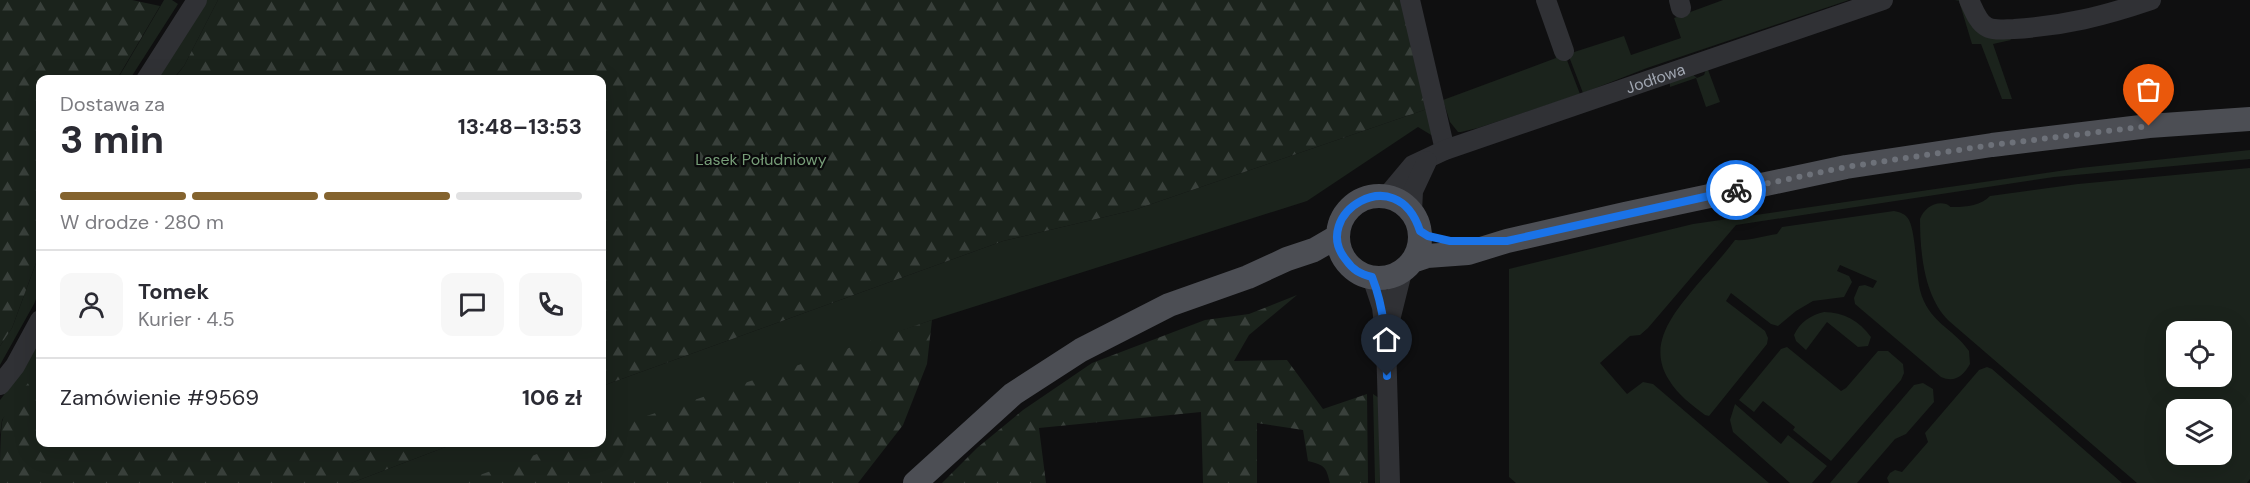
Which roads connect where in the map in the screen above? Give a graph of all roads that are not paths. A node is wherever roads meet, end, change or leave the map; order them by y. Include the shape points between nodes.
1 (197, 0) edge
2 (1410, 0) edge
3 (1546, 0) edge
4 (1883, 0) edge
5 (1969, 0) edge
6 (2151, 0) edge
7 (1564, 51) dead end
8 (149, 75) edge
9 (2250, 119) edge
10 (1437, 154) junction
11 (1387, 196) junction
12 (1416, 221) junction
13 (1507, 241) junction
14 (1341, 248) junction
15 (1408, 266) junction
16 (1372, 277) junction
17 (36, 327) edge
18 (1386, 342) junction
19 (0, 385) edge
20 (915, 483) edge
21 (1390, 483) edge

1 - 8 street
2 - 10 street
3 - 7 street
4 - 10 street, Jodłowa
5 - 6 street via 1986,27 2002,29 2091,20
9 - 13 main road via 2149,126 1846,167
10 - 11 street, Jodłowa via 1413,165
10 - 12 street via 1413,191
11 - 12 main road via 1398,200
11 - 14 main road via 1372,196 1348,210
12 - 13 main road via 1428,236 1450,241
12 - 15 main road via 1419,253
13 - 15 main road via 1468,253 1427,256
14 - 16 main road via 1351,268
14 - 20 main road via 1314,250 1169,304 1081,350 1013,394
15 - 16 main road via 1389,277
15 - 18 street
16 - 18 street via 1382,307
17 - 19 street
18 - 21 street

